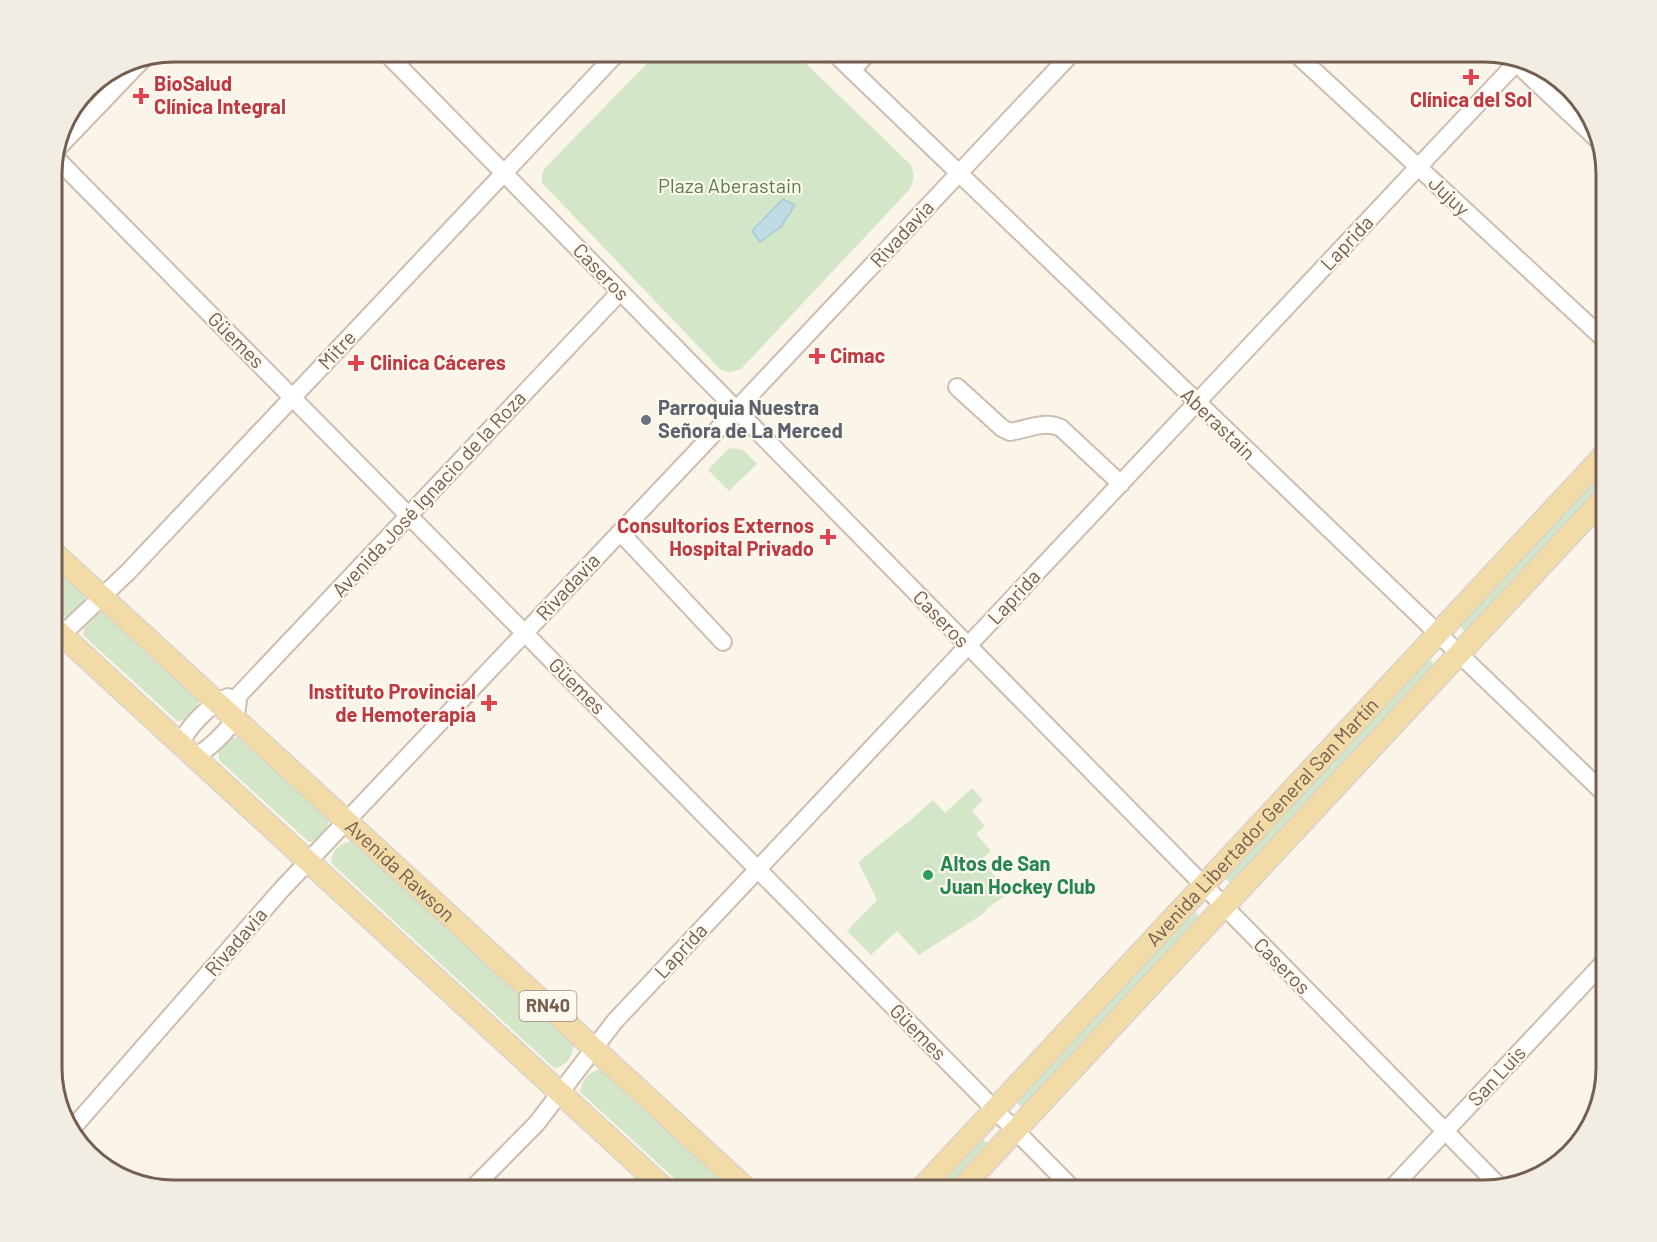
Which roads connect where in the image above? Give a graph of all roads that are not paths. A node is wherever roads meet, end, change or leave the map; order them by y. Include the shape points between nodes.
1 (395, 62) edge
2 (609, 62) edge
3 (844, 62) edge
4 (860, 62) edge
5 (1064, 62) edge
6 (1305, 62) edge
7 (1513, 66) edge
8 (1521, 67) edge
9 (134, 68) edge
10 (852, 70) junction
11 (1586, 129) edge
12 (67, 138) edge
13 (62, 164) edge
14 (1418, 167) junction
15 (504, 173) junction
16 (959, 173) junction
17 (620, 292) junction
18 (1596, 332) edge
19 (957, 387) dead end
20 (292, 398) junction
21 (1197, 403) junction
22 (736, 410) junction
23 (1596, 464) edge
24 (1121, 484) junction
25 (1596, 507) edge
26 (409, 515) junction
27 (620, 532) junction
28 (62, 560) edge
29 (102, 596) junction
30 (62, 629) edge
31 (525, 633) junction
32 (1437, 634) junction
33 (62, 641) edge
34 (723, 642) dead end
35 (968, 646) junction
36 (1459, 655) junction
37 (238, 696) junction
38 (217, 702) junction
39 (234, 718) junction
40 (188, 750) junction
41 (1596, 785) edge
42 (346, 821) junction
43 (308, 861) junction
44 (758, 869) junction
45 (1203, 886) junction
46 (1224, 907) junction
47 (1596, 971) edge
48 (594, 1048) junction
49 (560, 1092) junction
50 (994, 1110) junction
51 (76, 1124) edge
52 (1016, 1131) junction
53 (1445, 1132) junction
54 (481, 1180) edge
55 (655, 1180) edge
56 (737, 1180) edge
57 (929, 1180) edge
58 (969, 1180) edge
59 (1064, 1180) edge
60 (1399, 1180) edge
61 (1493, 1180) edge

1 - 15 street, Caseros
2 - 15 street, Mitre
3 - 10 street, Aberastain
4 - 10 street
5 - 16 street, Rivadavia
6 - 14 street, Jujuy
7 - 14 street, Laprida
8 - 11 street
9 - 12 street
10 - 16 street, Aberastain
13 - 20 street, Güemes
14 - 18 street, Jujuy
14 - 21 street, Laprida
15 - 17 street, Caseros
15 - 20 street, Mitre
16 - 21 street, Aberastain
16 - 22 street, Rivadavia
17 - 22 street, Caseros
17 - 26 street, Avenida José Ignacio de la Roza
19 - 24 street via 1010,432 1046,424 1061,428
20 - 26 street, Güemes
20 - 29 street, Mitre
21 - 24 street, Laprida
21 - 32 street, Aberastain
22 - 27 street, Rivadavia
22 - 35 street, Caseros
23 - 32 main road, Avenida Libertador General San Martín
24 - 35 street, Laprida
25 - 36 main road, Avenida Libertador General San Martín
26 - 31 street, Güemes
26 - 37 street, Avenida José Ignacio de la Roza
27 - 31 street, Rivadavia
27 - 34 street
28 - 29 main road, Avenida Rawson / RN40
29 - 30 street, Mitre
29 - 38 main road, Avenida Rawson / RN40
31 - 42 street, Rivadavia
31 - 44 street, Güemes
32 - 36 street, Aberastain
32 - 45 main road, Avenida Libertador General San Martín
33 - 40 main road, RN40
35 - 44 street, Laprida
35 - 45 street, Caseros
36 - 41 street, Aberastain
36 - 46 main road, Avenida Libertador General San Martín
37 - 38 street
37 - 39 street
38 - 39 main road, Avenida Rawson / RN40
38 - 40 street via 185,735
39 - 40 street via 204,752
39 - 42 main road, Avenida Rawson / RN40
40 - 43 main road, RN40
42 - 43 street, Rivadavia
42 - 48 main road, Avenida Rawson / RN40
43 - 49 main road, RN40
43 - 51 street, Rivadavia
44 - 48 street, Laprida
44 - 50 street, Güemes
45 - 46 street, Caseros
45 - 50 main road, Avenida Libertador General San Martín
46 - 52 main road, Avenida Libertador General San Martín
46 - 53 street, Caseros
47 - 53 street, San Luis
48 - 49 street, Laprida
48 - 56 main road, Avenida Rawson / RN40
49 - 54 street, Laprida via 537,1123
49 - 55 main road, RN40
50 - 52 street, Güemes
50 - 57 main road, Avenida Libertador General San Martín
52 - 58 main road, Avenida Libertador General San Martín
52 - 59 street, Güemes
53 - 60 street, San Luis
53 - 61 street, Caseros

